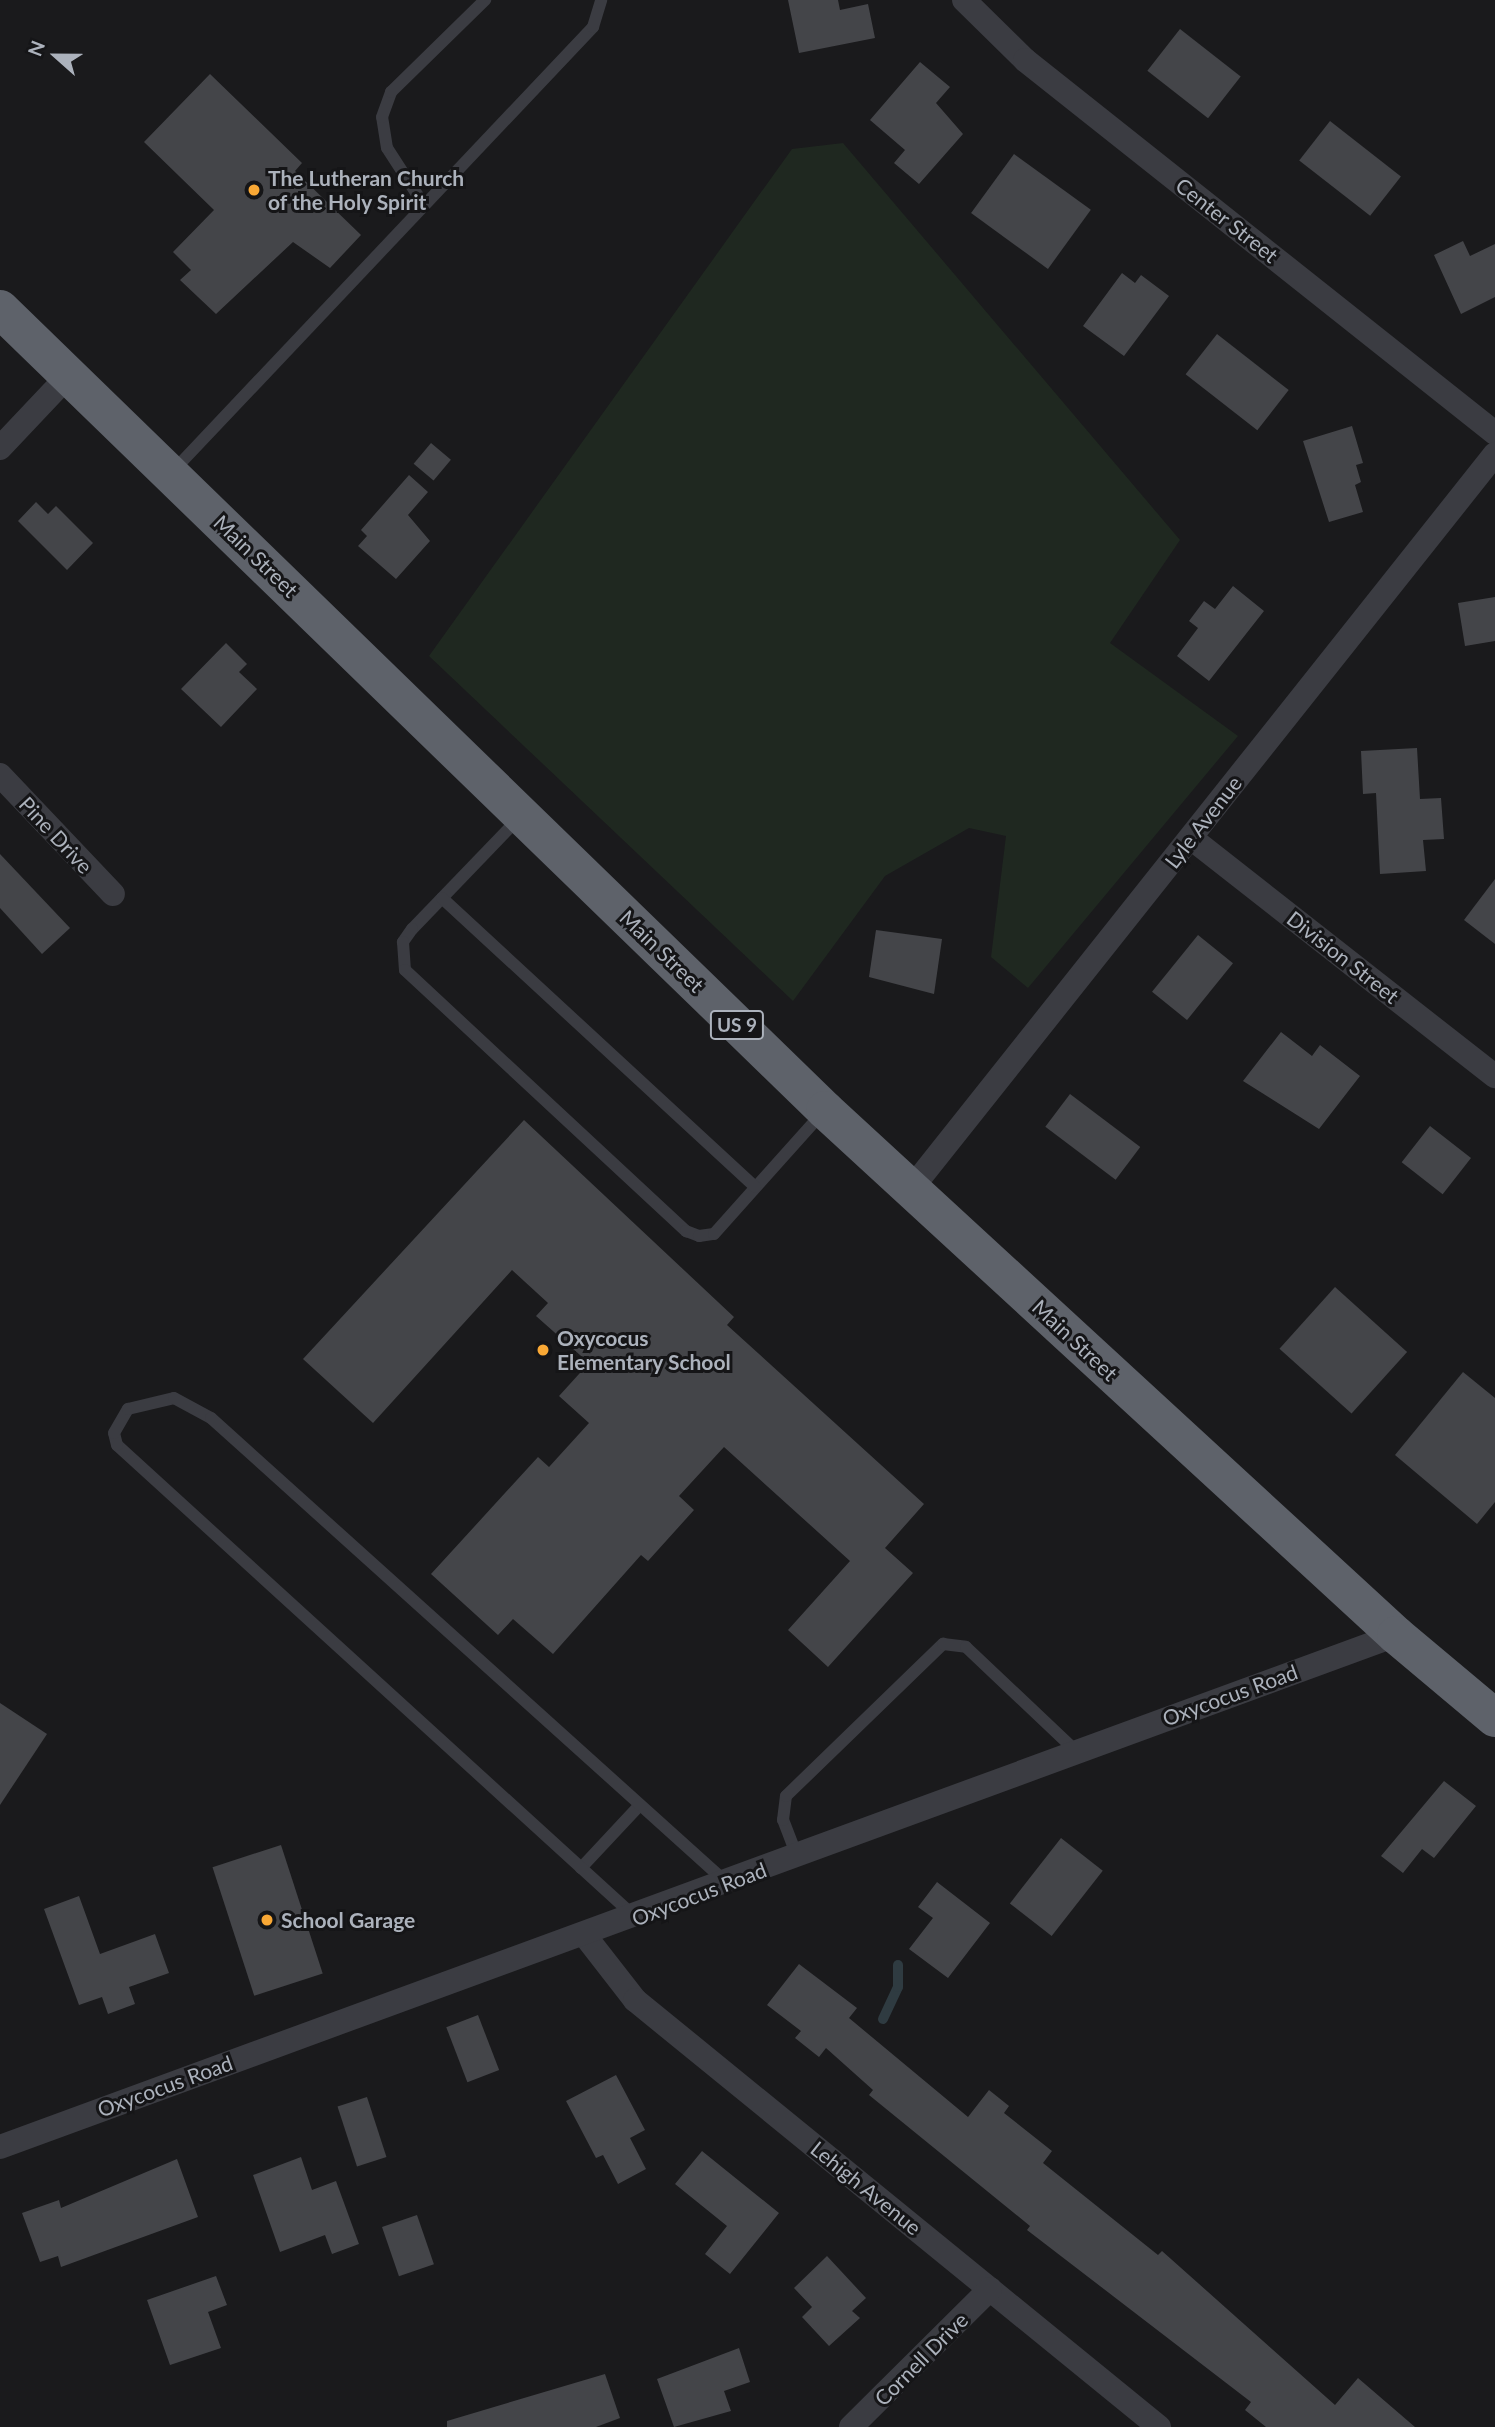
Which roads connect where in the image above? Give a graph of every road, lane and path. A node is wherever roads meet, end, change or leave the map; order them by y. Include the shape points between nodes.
1 (485, 0) edge
2 (601, 0) edge
3 (964, 0) edge
4 (422, 202) junction
5 (0, 309) edge
6 (69, 376) junction
7 (1495, 433) edge
8 (0, 448) edge
9 (1495, 454) edge
10 (171, 473) junction
11 (0, 775) edge
12 (521, 816) junction
13 (1191, 838) junction
14 (113, 894) dead end
15 (442, 898) junction
16 (1495, 1076) edge
17 (825, 1110) junction
18 (755, 1187) junction
19 (911, 1189) junction
20 (1396, 1635) junction
21 (1495, 1718) edge
22 (1075, 1750) junction
23 (640, 1805) junction
24 (797, 1856) junction
25 (581, 1868) junction
26 (727, 1883) junction
27 (636, 1918) junction
28 (586, 1937) junction
29 (0, 2147) edge
30 (990, 2289) junction
31 (850, 2427) edge
32 (1160, 2427) edge

1 - 4 lane via 391,92 383,117 387,148
2 - 4 lane via 593,27
3 - 7 street, Center Street via 1025,60
4 - 10 lane
5 - 6 highway, Main Street / US 9
6 - 8 street
6 - 10 highway, Main Street / US 9
9 - 13 street, Lyle Avenue
10 - 12 highway, Main Street / US 9
11 - 14 street, Pine Drive
12 - 15 lane
12 - 17 highway, Main Street / US 9
13 - 16 street, Division Street
13 - 19 street, Lyle Avenue
15 - 18 lane
15 - 18 lane via 403,942 405,971 686,1231 714,1234
17 - 18 lane
17 - 19 highway, Main Street / US 9
19 - 20 highway, Main Street / US 9
20 - 21 highway, Main Street / US 9
20 - 22 street, Oxycocus Road
22 - 24 street, Oxycocus Road
22 - 24 lane via 965,1647 943,1644 786,1796 783,1820
23 - 25 lane
23 - 25 lane via 211,1418 174,1398 128,1409 114,1433 117,1445
23 - 26 lane
24 - 26 street, Oxycocus Road
25 - 27 lane
26 - 27 street, Oxycocus Road
27 - 28 street, Oxycocus Road
28 - 29 street, Oxycocus Road
28 - 30 street, Lehigh Avenue via 635,2000
30 - 31 street, Cornell Drive
30 - 32 street, Lehigh Avenue

